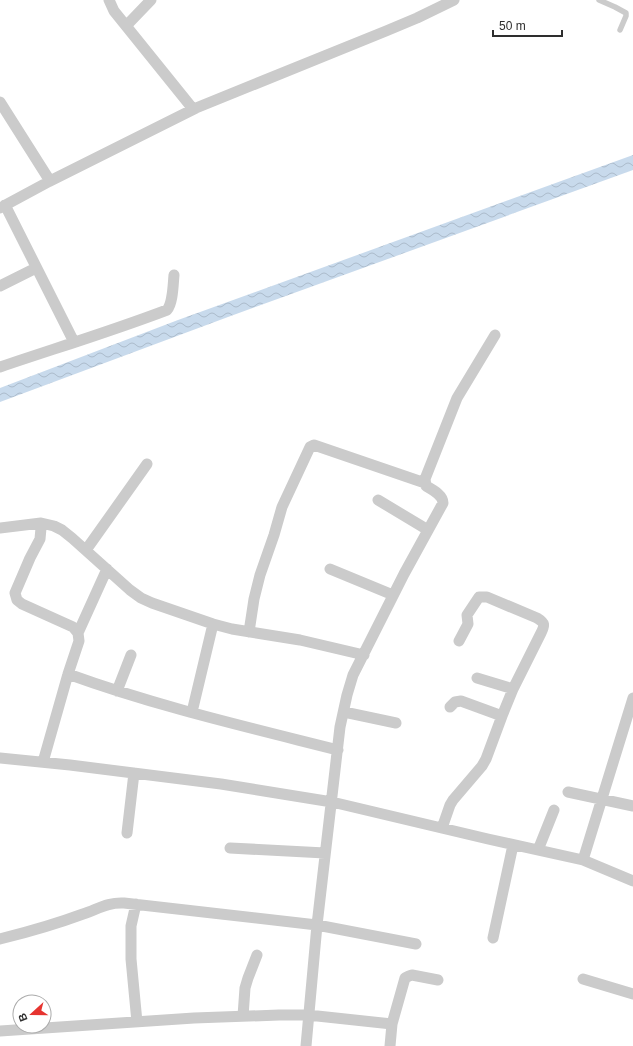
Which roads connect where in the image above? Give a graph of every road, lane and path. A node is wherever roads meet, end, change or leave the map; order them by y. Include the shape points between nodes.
1 (109, 0) edge
2 (151, 0) edge
3 (454, 0) edge
4 (599, 0) edge
5 (126, 26) junction
6 (620, 30) dead end
7 (0, 102) edge
8 (193, 109) junction
9 (50, 181) junction
10 (3, 207) edge
11 (36, 268) junction
12 (174, 275) dead end
13 (0, 286) edge
14 (495, 334) dead end
15 (74, 342) junction
16 (0, 368) edge
17 (147, 464) dead end
18 (425, 483) junction
19 (378, 500) dead end
20 (41, 523) junction
21 (0, 528) edge
22 (428, 530) junction
23 (86, 550) junction
24 (107, 569) junction
25 (330, 569) dead end
26 (393, 595) junction
27 (213, 624) junction
28 (249, 632) junction
29 (78, 633) junction
30 (459, 641) dead end
31 (131, 655) dead end
32 (364, 655) junction
33 (68, 674) junction
34 (477, 678) dead end
35 (513, 689) junction
36 (117, 690) junction
37 (633, 698) edge
38 (450, 707) dead end
39 (192, 712) junction
40 (344, 712) junction
41 (502, 716) junction
42 (396, 723) dead end
43 (338, 750) junction
44 (0, 758) edge
45 (43, 762) junction
46 (134, 773) junction
47 (568, 792) dead end
48 (601, 800) junction
49 (332, 802) junction
50 (633, 806) edge
51 (554, 810) dead end
52 (442, 828) junction
53 (127, 833) dead end
54 (513, 844) junction
55 (230, 848) dead end
56 (538, 850) junction
57 (325, 853) junction
58 (583, 860) junction
59 (633, 881) edge
60 (136, 904) junction
61 (316, 925) junction
62 (493, 938) dead end
63 (0, 939) edge
64 (416, 944) dead end
65 (258, 955) dead end
66 (583, 979) dead end
67 (438, 980) dead end
68 (633, 994) edge
69 (308, 1015) junction
70 (243, 1016) junction
71 (137, 1022) junction
72 (392, 1024) junction
73 (0, 1032) edge
74 (306, 1046) edge
75 (390, 1046) edge

1 - 5 street
2 - 5 street
3 - 8 street via 417,18
4 - 6 lane via 626,13
5 - 8 street
7 - 9 street
8 - 9 street
9 - 10 street
10 - 11 street
11 - 13 street
11 - 15 street
12 - 15 street via 167,310
14 - 18 street via 457,398
15 - 16 street
17 - 23 street
18 - 22 street via 444,500
18 - 28 street via 314,445 310,447 282,507 260,575
19 - 22 street
20 - 21 street
20 - 23 street via 62,530
20 - 29 street via 40,539 16,593 17,600 73,627
22 - 26 street
23 - 24 street
24 - 27 street via 141,598
24 - 29 street
25 - 26 street
26 - 32 street
27 - 28 street
27 - 39 street
28 - 32 street via 300,640
29 - 33 street via 79,641
30 - 35 street via 468,624 467,615 482,596 542,621 544,628
31 - 36 street
32 - 40 street via 353,676
33 - 36 street
33 - 45 street
34 - 35 street
35 - 41 street
36 - 39 street
37 - 48 street
38 - 41 street via 461,701
39 - 43 street
40 - 42 street
40 - 43 street
41 - 52 street via 486,759 453,800
43 - 49 street
44 - 45 street
45 - 46 street
46 - 49 street
46 - 53 street
47 - 48 street
48 - 50 street
48 - 58 street
49 - 52 street
49 - 57 street
51 - 56 street
52 - 54 street
54 - 56 street
54 - 62 street
55 - 57 street
56 - 58 street
57 - 61 street
58 - 59 street
60 - 61 street
60 - 63 street via 115,902
60 - 71 street via 131,926 131,959
61 - 64 street
61 - 69 street
65 - 70 street via 245,988
66 - 68 street
67 - 72 street via 412,974 405,978
69 - 70 street
69 - 72 street
69 - 74 street
70 - 71 street
71 - 73 street
72 - 75 street

